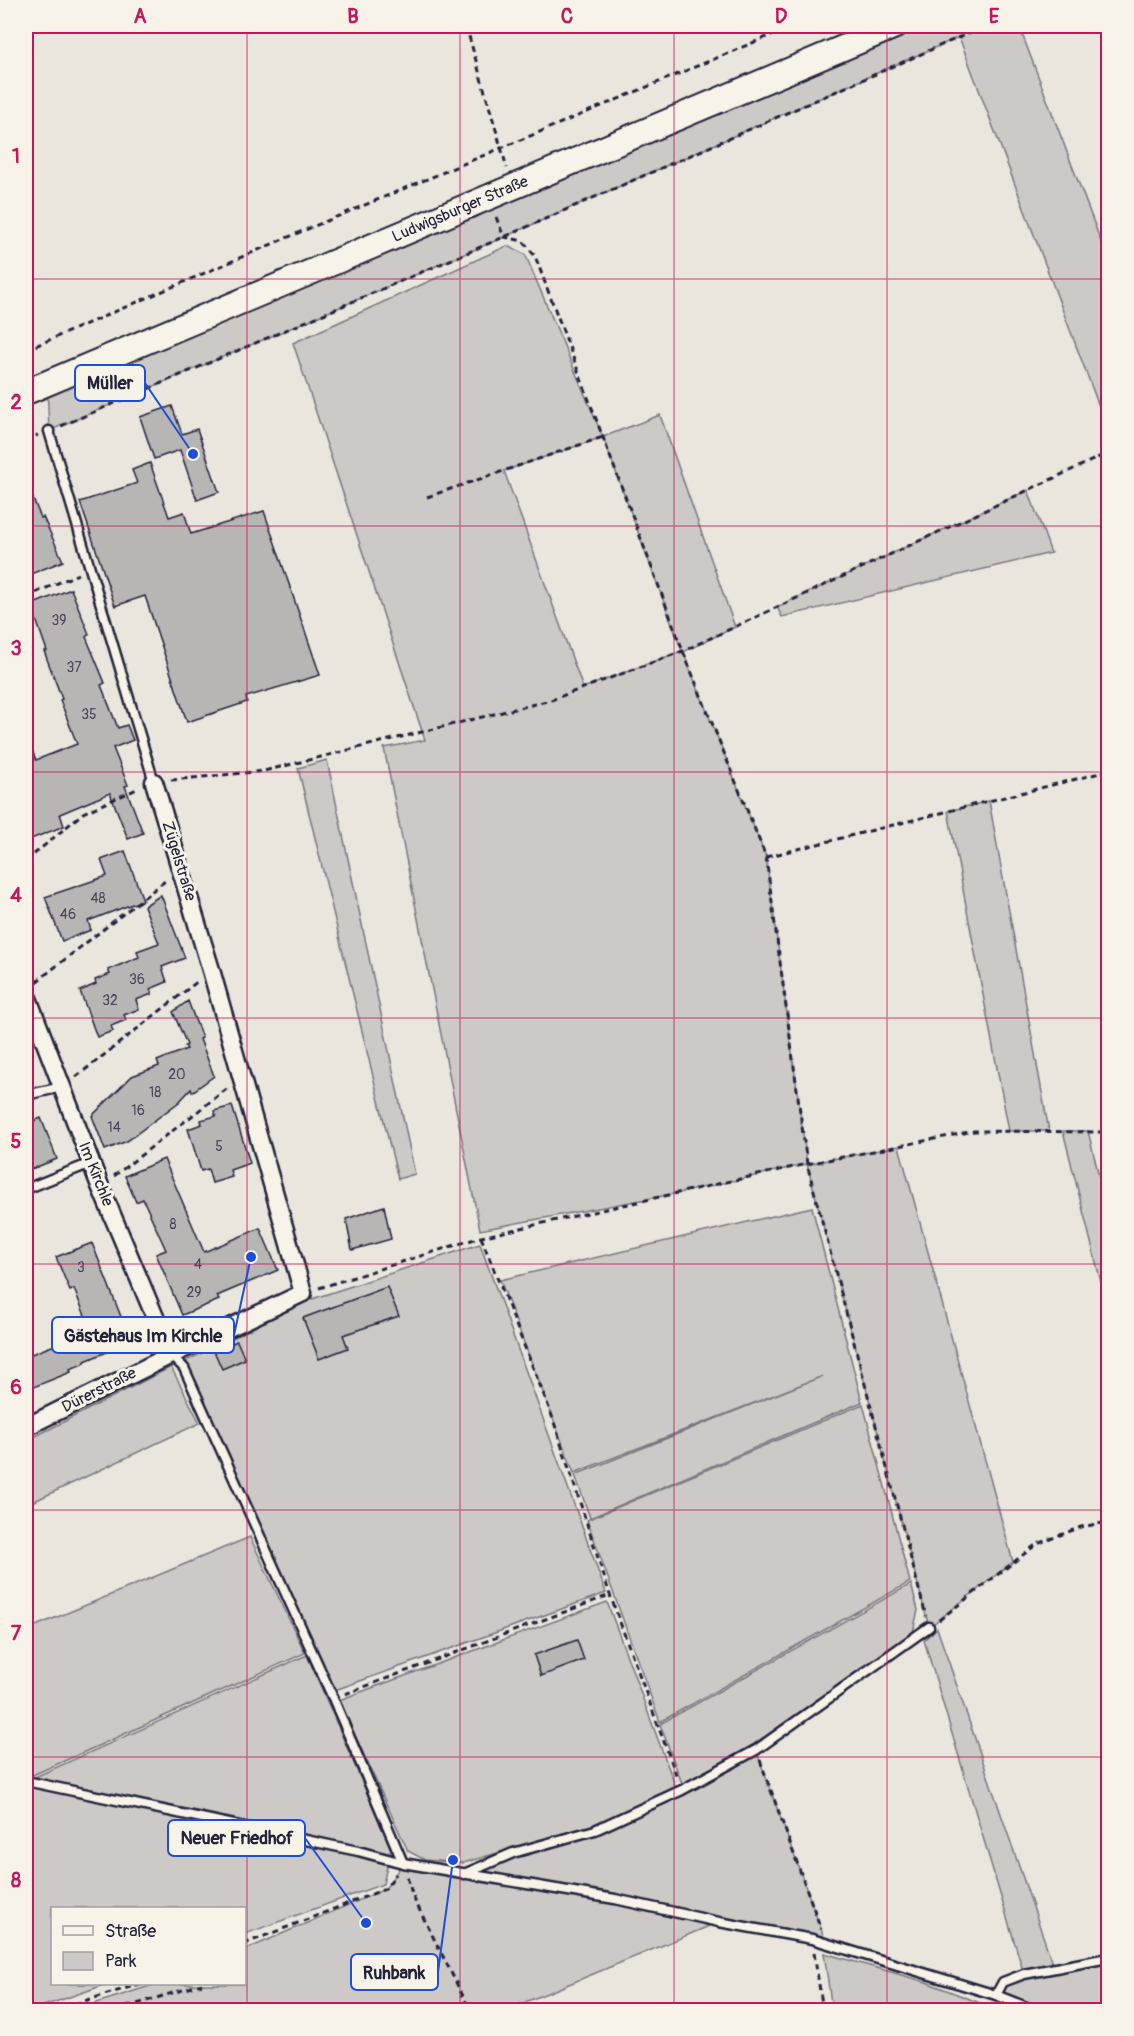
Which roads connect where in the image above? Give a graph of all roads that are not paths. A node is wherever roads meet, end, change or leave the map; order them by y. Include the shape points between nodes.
1 (895, 26) edge
2 (26, 392) edge
3 (49, 431) road end
4 (154, 782) joint
5 (30, 988) edge
6 (62, 1087) junction
7 (26, 1095) edge
8 (91, 1162) junction
9 (26, 1189) edge
10 (303, 1293) joint
11 (171, 1355) junction
12 (26, 1427) edge
13 (929, 1627) road end
14 (26, 1781) edge
15 (403, 1863) junction
16 (463, 1874) junction
17 (1108, 1958) edge
18 (996, 1995) junction
19 (1035, 2010) edge

1 - 2 main road, Ludwigsburger Straße
3 - 4 lane, Zügelstraße
4 - 10 street, Zügelstraße
5 - 6 street, Im Kirchle
6 - 7 lane
6 - 8 street, Im Kirchle
8 - 9 lane
8 - 11 street, Im Kirchle
10 - 11 street, Dürerstraße
11 - 12 street, Dürerstraße
11 - 15 lane via 184,1368
13 - 16 lane via 756,1750 682,1790 594,1830 513,1853
14 - 15 lane
15 - 16 lane
16 - 18 lane via 615,1899 826,1943
17 - 18 lane via 1024,1974 1003,1982
18 - 19 lane

